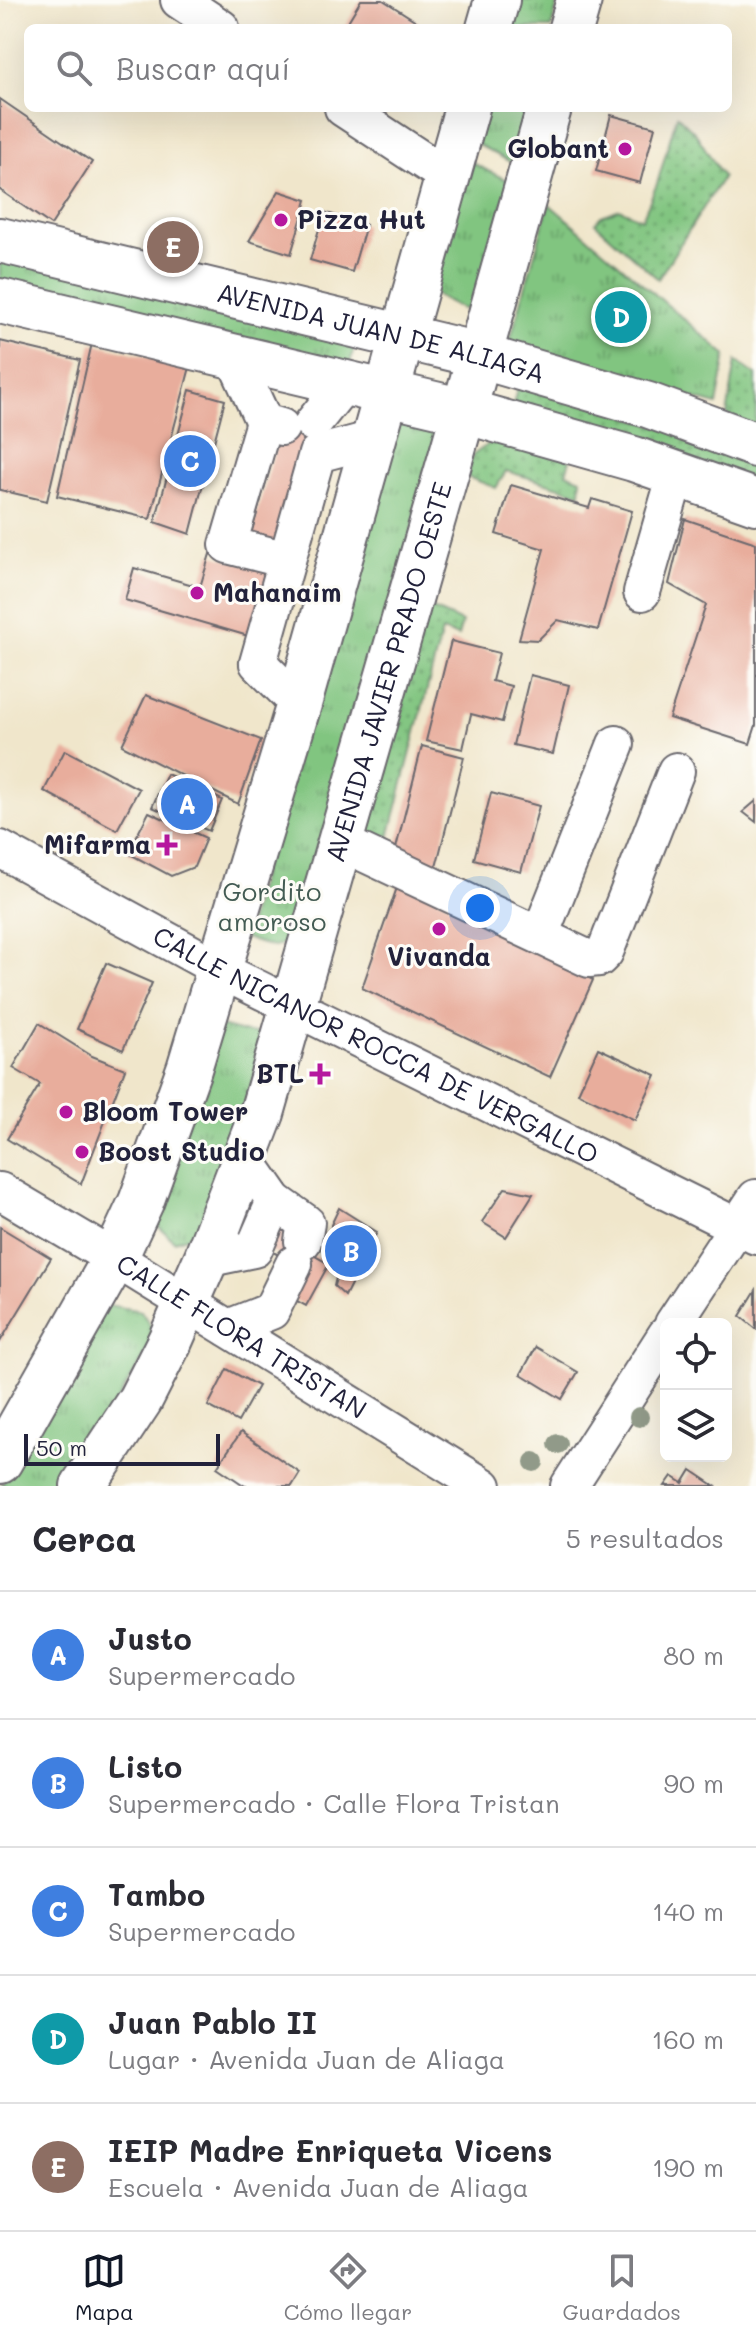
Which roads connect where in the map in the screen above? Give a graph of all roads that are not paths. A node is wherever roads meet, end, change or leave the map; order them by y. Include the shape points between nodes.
1 (179, 0) edge
2 (497, 0) edge
3 (579, 0) edge
4 (215, 24) edge
5 (490, 24) edge
6 (572, 24) edge
7 (349, 112) edge
8 (466, 112) edge
9 (548, 112) edge
10 (448, 177) junction
11 (0, 240) edge
12 (416, 290) junction
13 (0, 301) edge
14 (493, 308) junction
15 (402, 337) junction
16 (479, 356) junction
17 (234, 357) junction
18 (345, 383) junction
19 (386, 393) junction
20 (464, 411) junction
21 (298, 435) junction
22 (374, 439) junction
23 (756, 445) edge
24 (676, 474) junction
25 (756, 502) edge
26 (287, 560) junction
27 (642, 592) dead end
28 (299, 704) junction
29 (616, 744) dead end
30 (676, 771) dead end
31 (340, 842) junction
32 (0, 849) edge
33 (540, 935) junction
34 (220, 970) junction
35 (293, 1006) junction
36 (245, 1158) junction
37 (0, 1191) edge
38 (275, 1201) junction
39 (750, 1220) edge
40 (254, 1249) junction
41 (115, 1258) junction
42 (297, 1258) junction
43 (206, 1259) junction
44 (187, 1302) junction
45 (677, 1318) edge
46 (228, 1328) junction
47 (660, 1344) edge
48 (0, 1461) edge
49 (83, 1486) edge
50 (483, 1486) edge
51 (569, 1486) edge

1 - 4 street
2 - 5 main road
3 - 6 main road
7 - 10 street
8 - 10 main road
9 - 14 main road, AVENIDA JAVIER PRADO OESTE
10 - 12 main road
11 - 15 main road, AVENIDA JUAN DE ALIAGA
12 - 14 main road via 426,315 448,328 469,327
12 - 15 main road
13 - 17 main road
14 - 16 main road, AVENIDA JAVIER PRADO OESTE
15 - 16 main road, AVENIDA JUAN DE ALIAGA
15 - 19 main road
16 - 20 main road, AVENIDA JAVIER PRADO OESTE
16 - 23 main road, AVENIDA JUAN DE ALIAGA via 648,405
17 - 18 main road
17 - 21 street
18 - 19 main road
18 - 21 street
19 - 20 main road
19 - 22 main road
20 - 24 main road
20 - 31 main road, AVENIDA JAVIER PRADO OESTE
21 - 22 street
21 - 26 street
21 - 26 street via 228,545
22 - 28 main road
24 - 25 main road
24 - 27 street
26 - 28 street via 258,663
28 - 34 main road
29 - 33 street
30 - 33 street via 605,952 589,959
31 - 33 street
31 - 35 main road, AVENIDA JAVIER PRADO OESTE
32 - 34 street, CALLE NICANOR ROCCA DE VERGALLO
34 - 35 street, CALLE NICANOR ROCCA DE VERGALLO
34 - 41 main road via 165,1138
35 - 36 main road, AVENIDA JAVIER PRADO OESTE
35 - 39 street, CALLE NICANOR ROCCA DE VERGALLO
36 - 38 street
36 - 43 main road, AVENIDA JAVIER PRADO OESTE
37 - 41 street, CALLE FLORA TRISTAN
38 - 40 street
38 - 42 street via 306,1223
39 - 45 street
40 - 42 street
40 - 43 street
41 - 44 street, CALLE FLORA TRISTAN
41 - 48 main road
42 - 46 street via 271,1311
43 - 44 main road, AVENIDA JAVIER PRADO OESTE
44 - 46 street, CALLE FLORA TRISTAN
44 - 49 main road, AVENIDA JAVIER PRADO OESTE via 140,1400
46 - 50 street, CALLE FLORA TRISTAN
47 - 51 street

